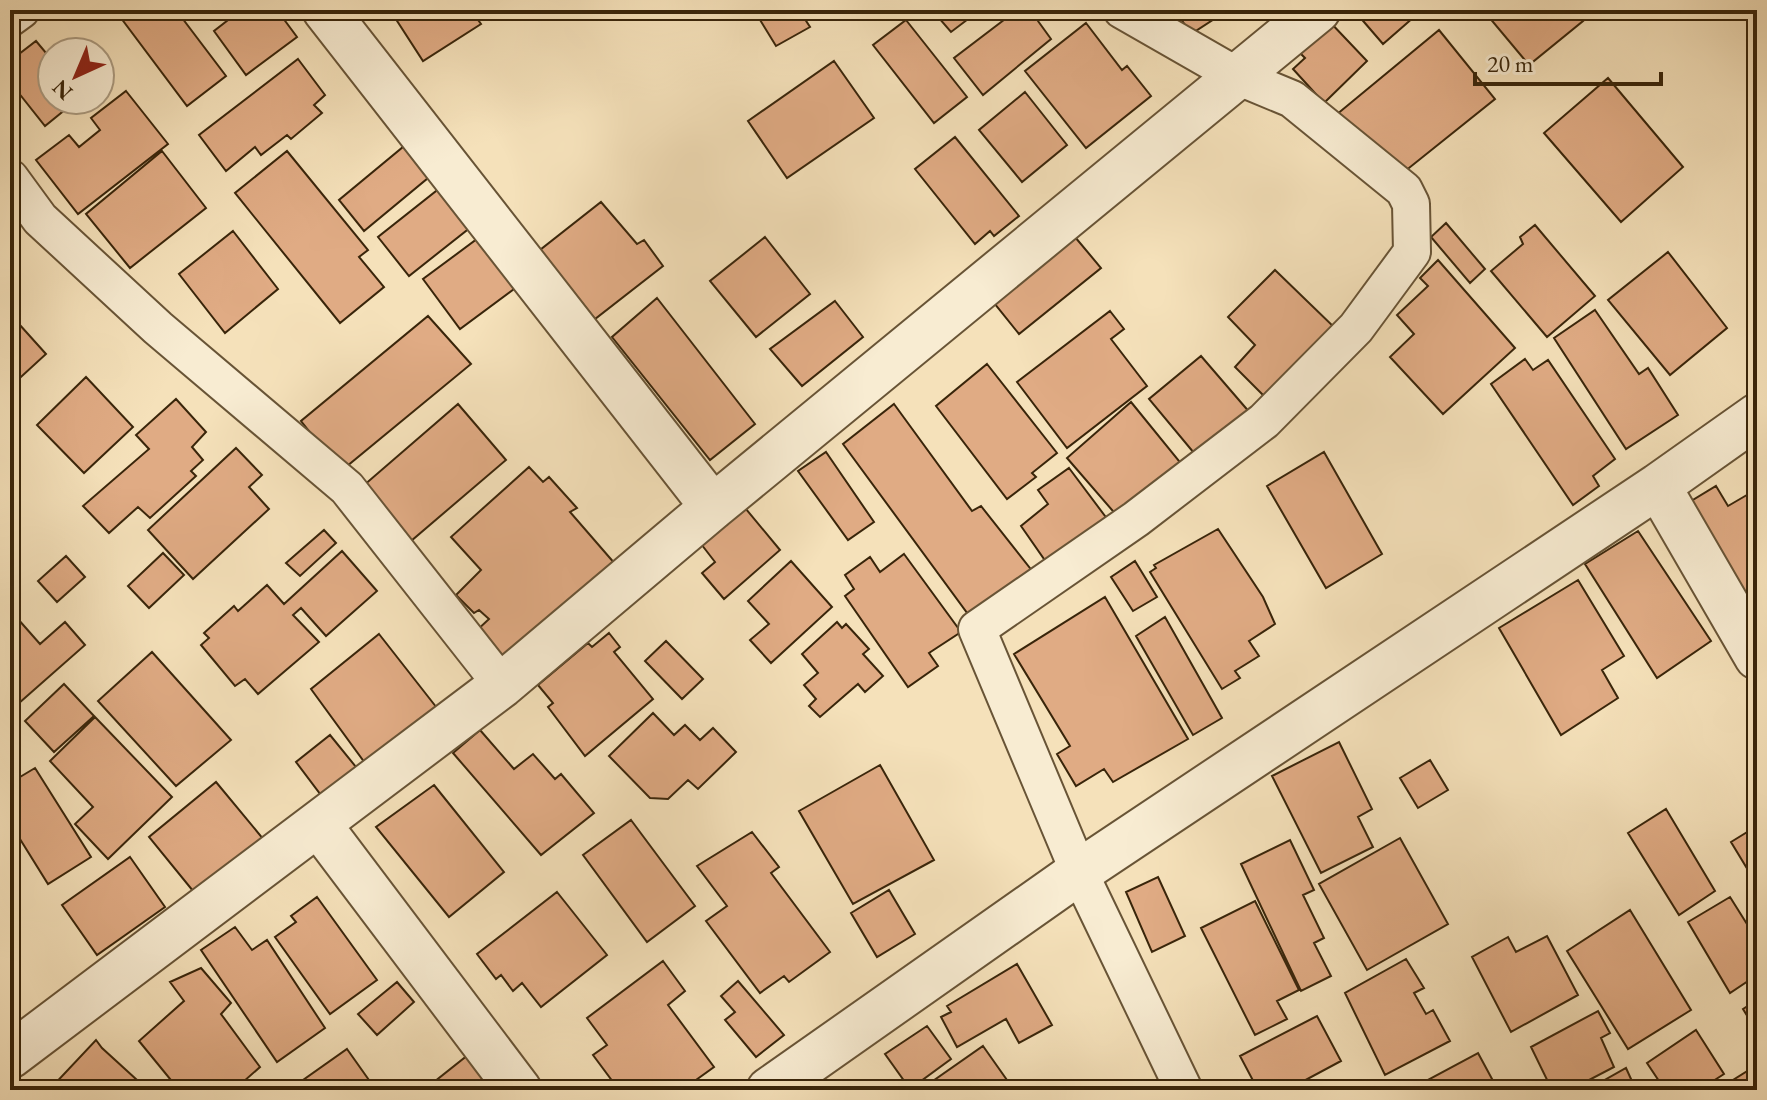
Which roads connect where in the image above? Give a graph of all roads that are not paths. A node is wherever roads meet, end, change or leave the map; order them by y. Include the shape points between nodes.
1 (21, 10) edge
2 (325, 10) edge
3 (1122, 10) edge
4 (1318, 10) edge
5 (10, 18) edge
6 (1239, 77) junction
7 (10, 178) edge
8 (1757, 416) edge
9 (1658, 486) junction
10 (713, 507) junction
11 (1757, 657) edge
12 (502, 685) junction
13 (319, 825) junction
14 (1079, 872) junction
15 (10, 1056) edge
16 (519, 1090) edge
17 (769, 1090) edge
18 (1184, 1090) edge

1 - 5 lane
2 - 10 street
3 - 6 lane
4 - 6 street
6 - 10 street
6 - 14 lane via 1292,99 1404,190 1411,204 1412,252 1356,328 1264,421 1136,519 977,629
7 - 12 lane via 40,219 146,317 347,488
8 - 9 street
9 - 11 street
9 - 14 street
10 - 12 street
12 - 13 street
13 - 15 street
13 - 16 street
14 - 17 street
14 - 18 lane

